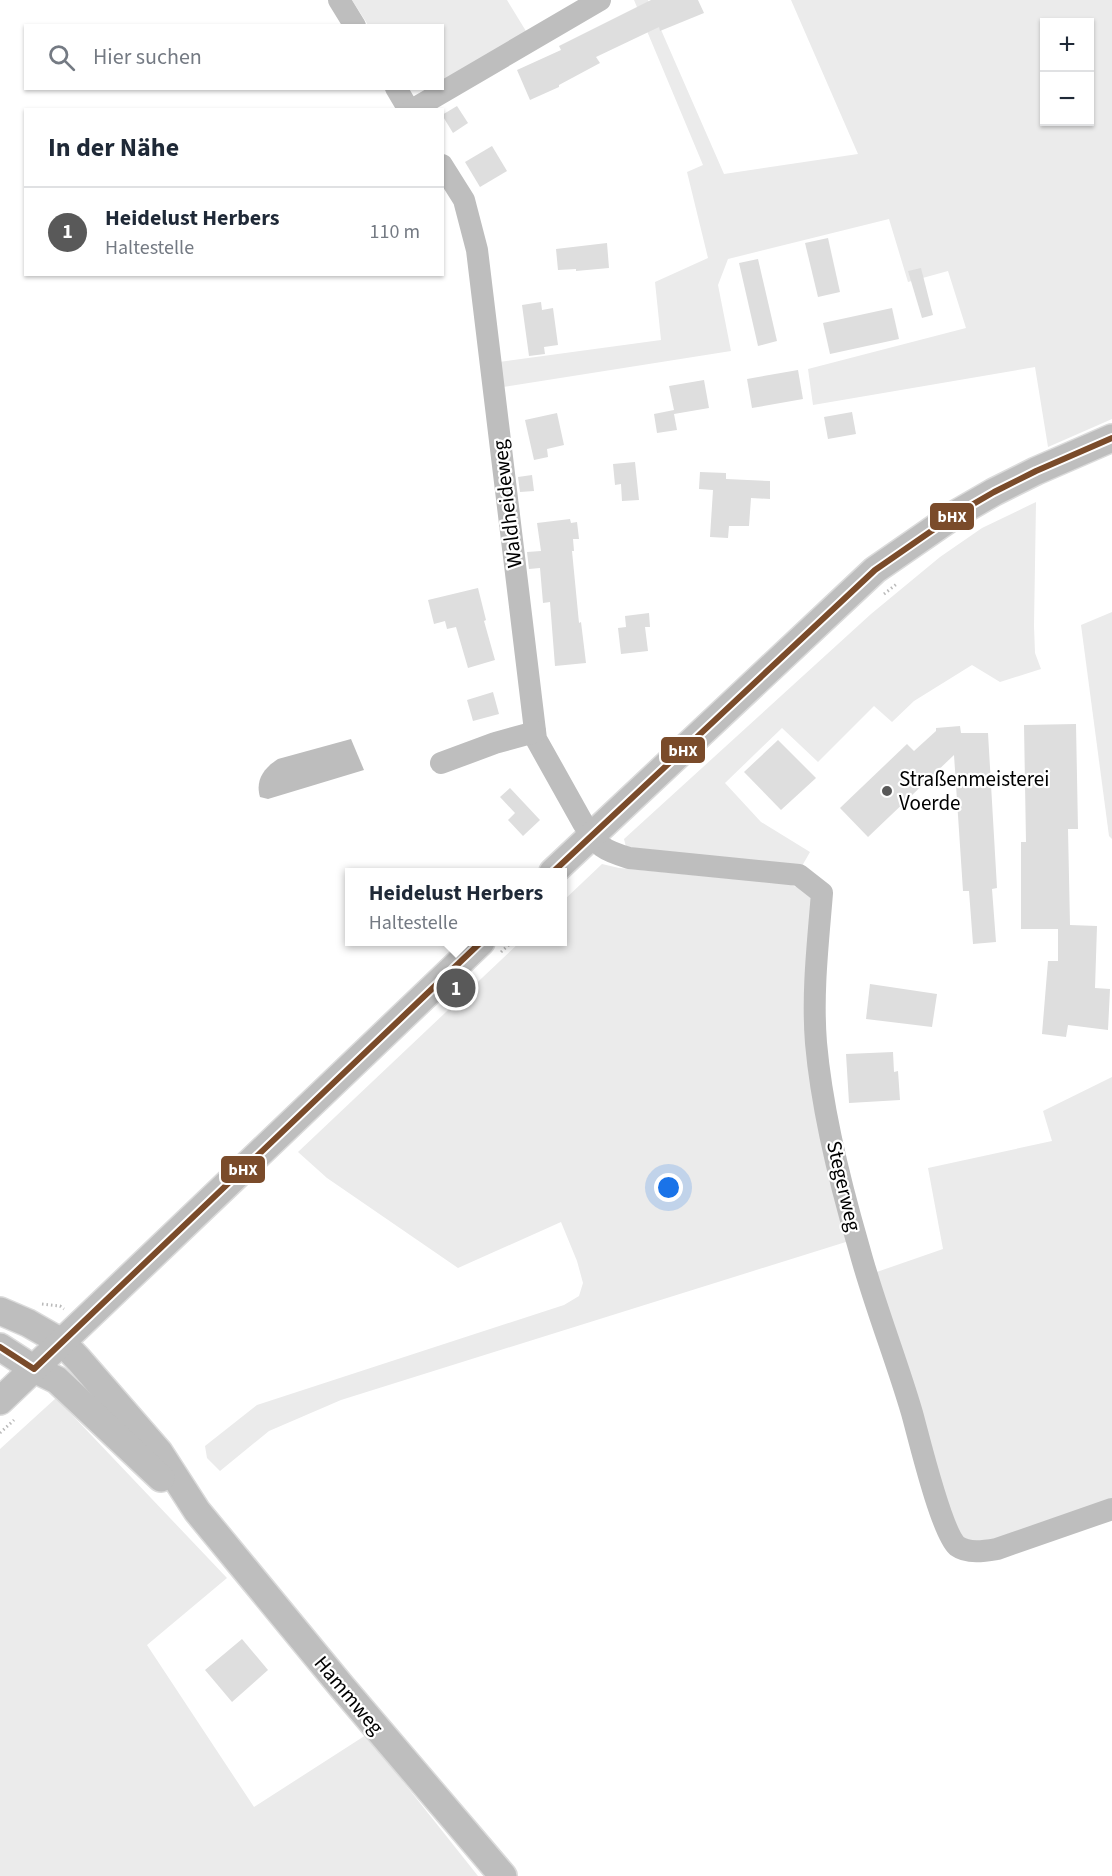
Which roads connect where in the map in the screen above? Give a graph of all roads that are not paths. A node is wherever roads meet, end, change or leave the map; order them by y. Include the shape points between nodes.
1 (339, 0) edge
2 (600, 0) edge
3 (355, 24) edge
4 (397, 90) edge
5 (409, 108) edge
6 (413, 108) edge
7 (444, 168) edge
8 (1112, 438) edge
9 (535, 732) junction
10 (441, 763) dead end
11 (591, 836) junction
12 (558, 868) edge
13 (477, 946) edge
14 (0, 1311) edge
15 (0, 1332) edge
16 (0, 1347) edge
17 (49, 1355) junction
18 (0, 1360) edge
19 (7, 1395) edge
20 (196, 1509) junction
21 (1112, 1509) edge
22 (503, 1876) edge

1 - 3 street
2 - 6 street
4 - 5 street
7 - 9 street, Waldheideweg via 464,200 477,250
8 - 11 main road via 994,492 876,570
9 - 10 street
9 - 11 street, Waldheideweg
11 - 12 main road
11 - 21 street, Stegerweg via 606,851 629,858 799,875 822,893 814,996 816,1044 834,1155 859,1249 947,1530 958,1546 983,1552
13 - 17 main road
14 - 17 main road, Hammweg via 28,1323
15 - 17 main road, Hammweg
16 - 17 main road, Hammweg
17 - 19 main road
17 - 20 main road, Hammweg via 159,1452
17 - 20 main road, Hammweg via 57,1380
18 - 19 main road
20 - 22 main road, Hammweg

